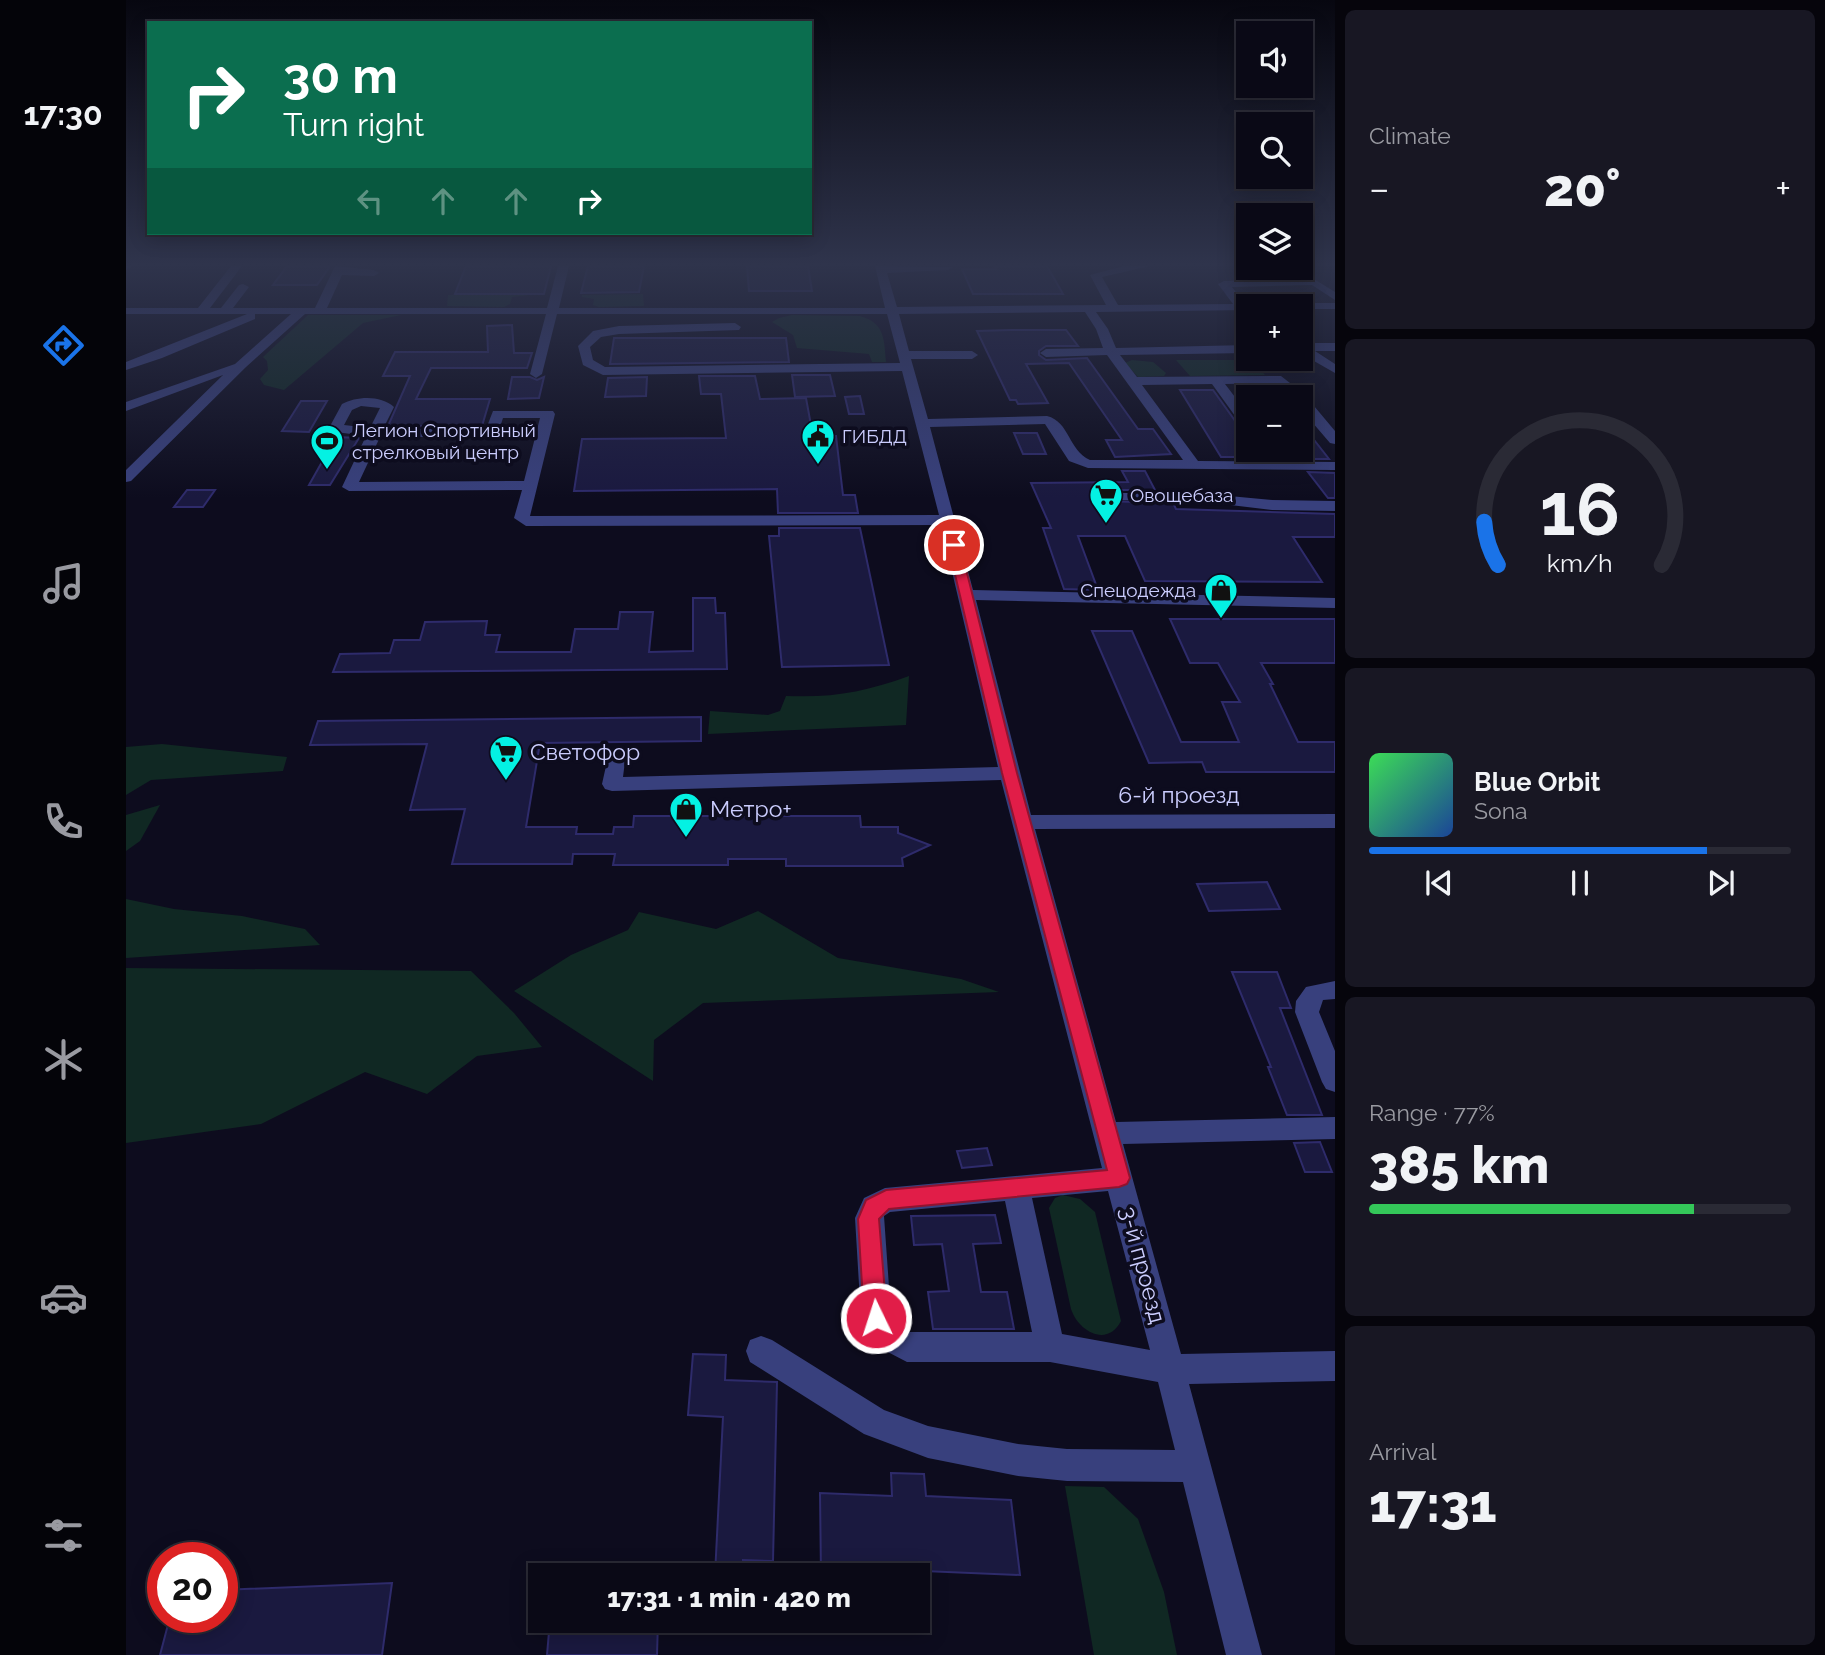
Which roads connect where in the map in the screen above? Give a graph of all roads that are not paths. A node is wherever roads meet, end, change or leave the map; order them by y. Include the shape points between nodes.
1 (186, 343) edge
2 (266, 343) edge
3 (544, 343) edge
4 (587, 343) edge
5 (900, 343) edge
6 (1108, 343) edge
7 (1313, 347) edge
8 (1335, 347) edge
9 (1111, 352) junction
10 (1236, 352) edge
11 (1045, 353) dead end
12 (972, 355) dead end
13 (1313, 355) edge
14 (904, 361) junction
15 (242, 364) junction
16 (1173, 365) junction
17 (126, 366) edge
18 (1335, 369) edge
19 (536, 374) dead end
20 (1214, 379) junction
21 (1133, 381) junction
22 (1284, 385) edge
23 (126, 407) edge
24 (1236, 408) edge
25 (1313, 414) edge
26 (921, 423) junction
27 (1335, 440) edge
28 (1276, 462) edge
29 (1192, 463) junction
30 (1279, 466) junction
31 (1335, 467) edge
32 (126, 478) edge
33 (529, 485) junction
34 (1109, 497) dead end
35 (1335, 506) edge
36 (948, 520) junction
37 (967, 595) junction
38 (1335, 603) edge
39 (615, 761) dead end
40 (1009, 773) junction
41 (1335, 821) edge
42 (1023, 822) junction
43 (1335, 990) edge
44 (1335, 1082) edge
45 (1335, 1128) edge
46 (1107, 1133) junction
47 (1119, 1178) junction
48 (1016, 1187) junction
49 (1050, 1347) junction
50 (761, 1351) dead end
51 (1335, 1366) edge
52 (1170, 1369) junction
53 (1195, 1466) junction
54 (1244, 1655) edge

1 - 17 street
2 - 15 street
3 - 19 street
4 - 14 street via 587,362 603,371
5 - 14 street, 3-й проезд
6 - 9 street
7 - 8 street
9 - 11 street
9 - 16 street
9 - 21 street
10 - 16 street
12 - 14 street
13 - 18 street
14 - 26 street, 3-й проезд
15 - 23 street
15 - 32 street
16 - 20 street
16 - 21 street
20 - 22 street via 1271,374
20 - 24 street
21 - 29 street
25 - 27 street
26 - 29 street via 1047,420 1079,462
26 - 36 street, 3-й проезд
28 - 30 street
29 - 30 street
30 - 31 street
33 - 33 street via 548,414 498,414 491,433 374,433 349,487
33 - 36 street via 522,518 526,521
34 - 35 street via 1197,497
36 - 37 street, 3-й проезд
37 - 38 street
37 - 40 street, 3-й проезд
39 - 40 street via 612,784
40 - 42 street, 3-й проезд
41 - 42 street, 6-й проезд
42 - 46 street, 3-й проезд
43 - 44 street via 1311,994 1306,1002
45 - 46 street
46 - 47 street, 3-й проезд
47 - 48 street
47 - 52 street, 3-й проезд
48 - 49 street
48 - 49 street via 886,1200 874,1207 869,1219 876,1318 888,1337 907,1347
49 - 52 street
50 - 53 street via 875,1423 928,1442 1067,1465
51 - 52 street
52 - 53 street, 3-й проезд
53 - 54 street, 3-й проезд

